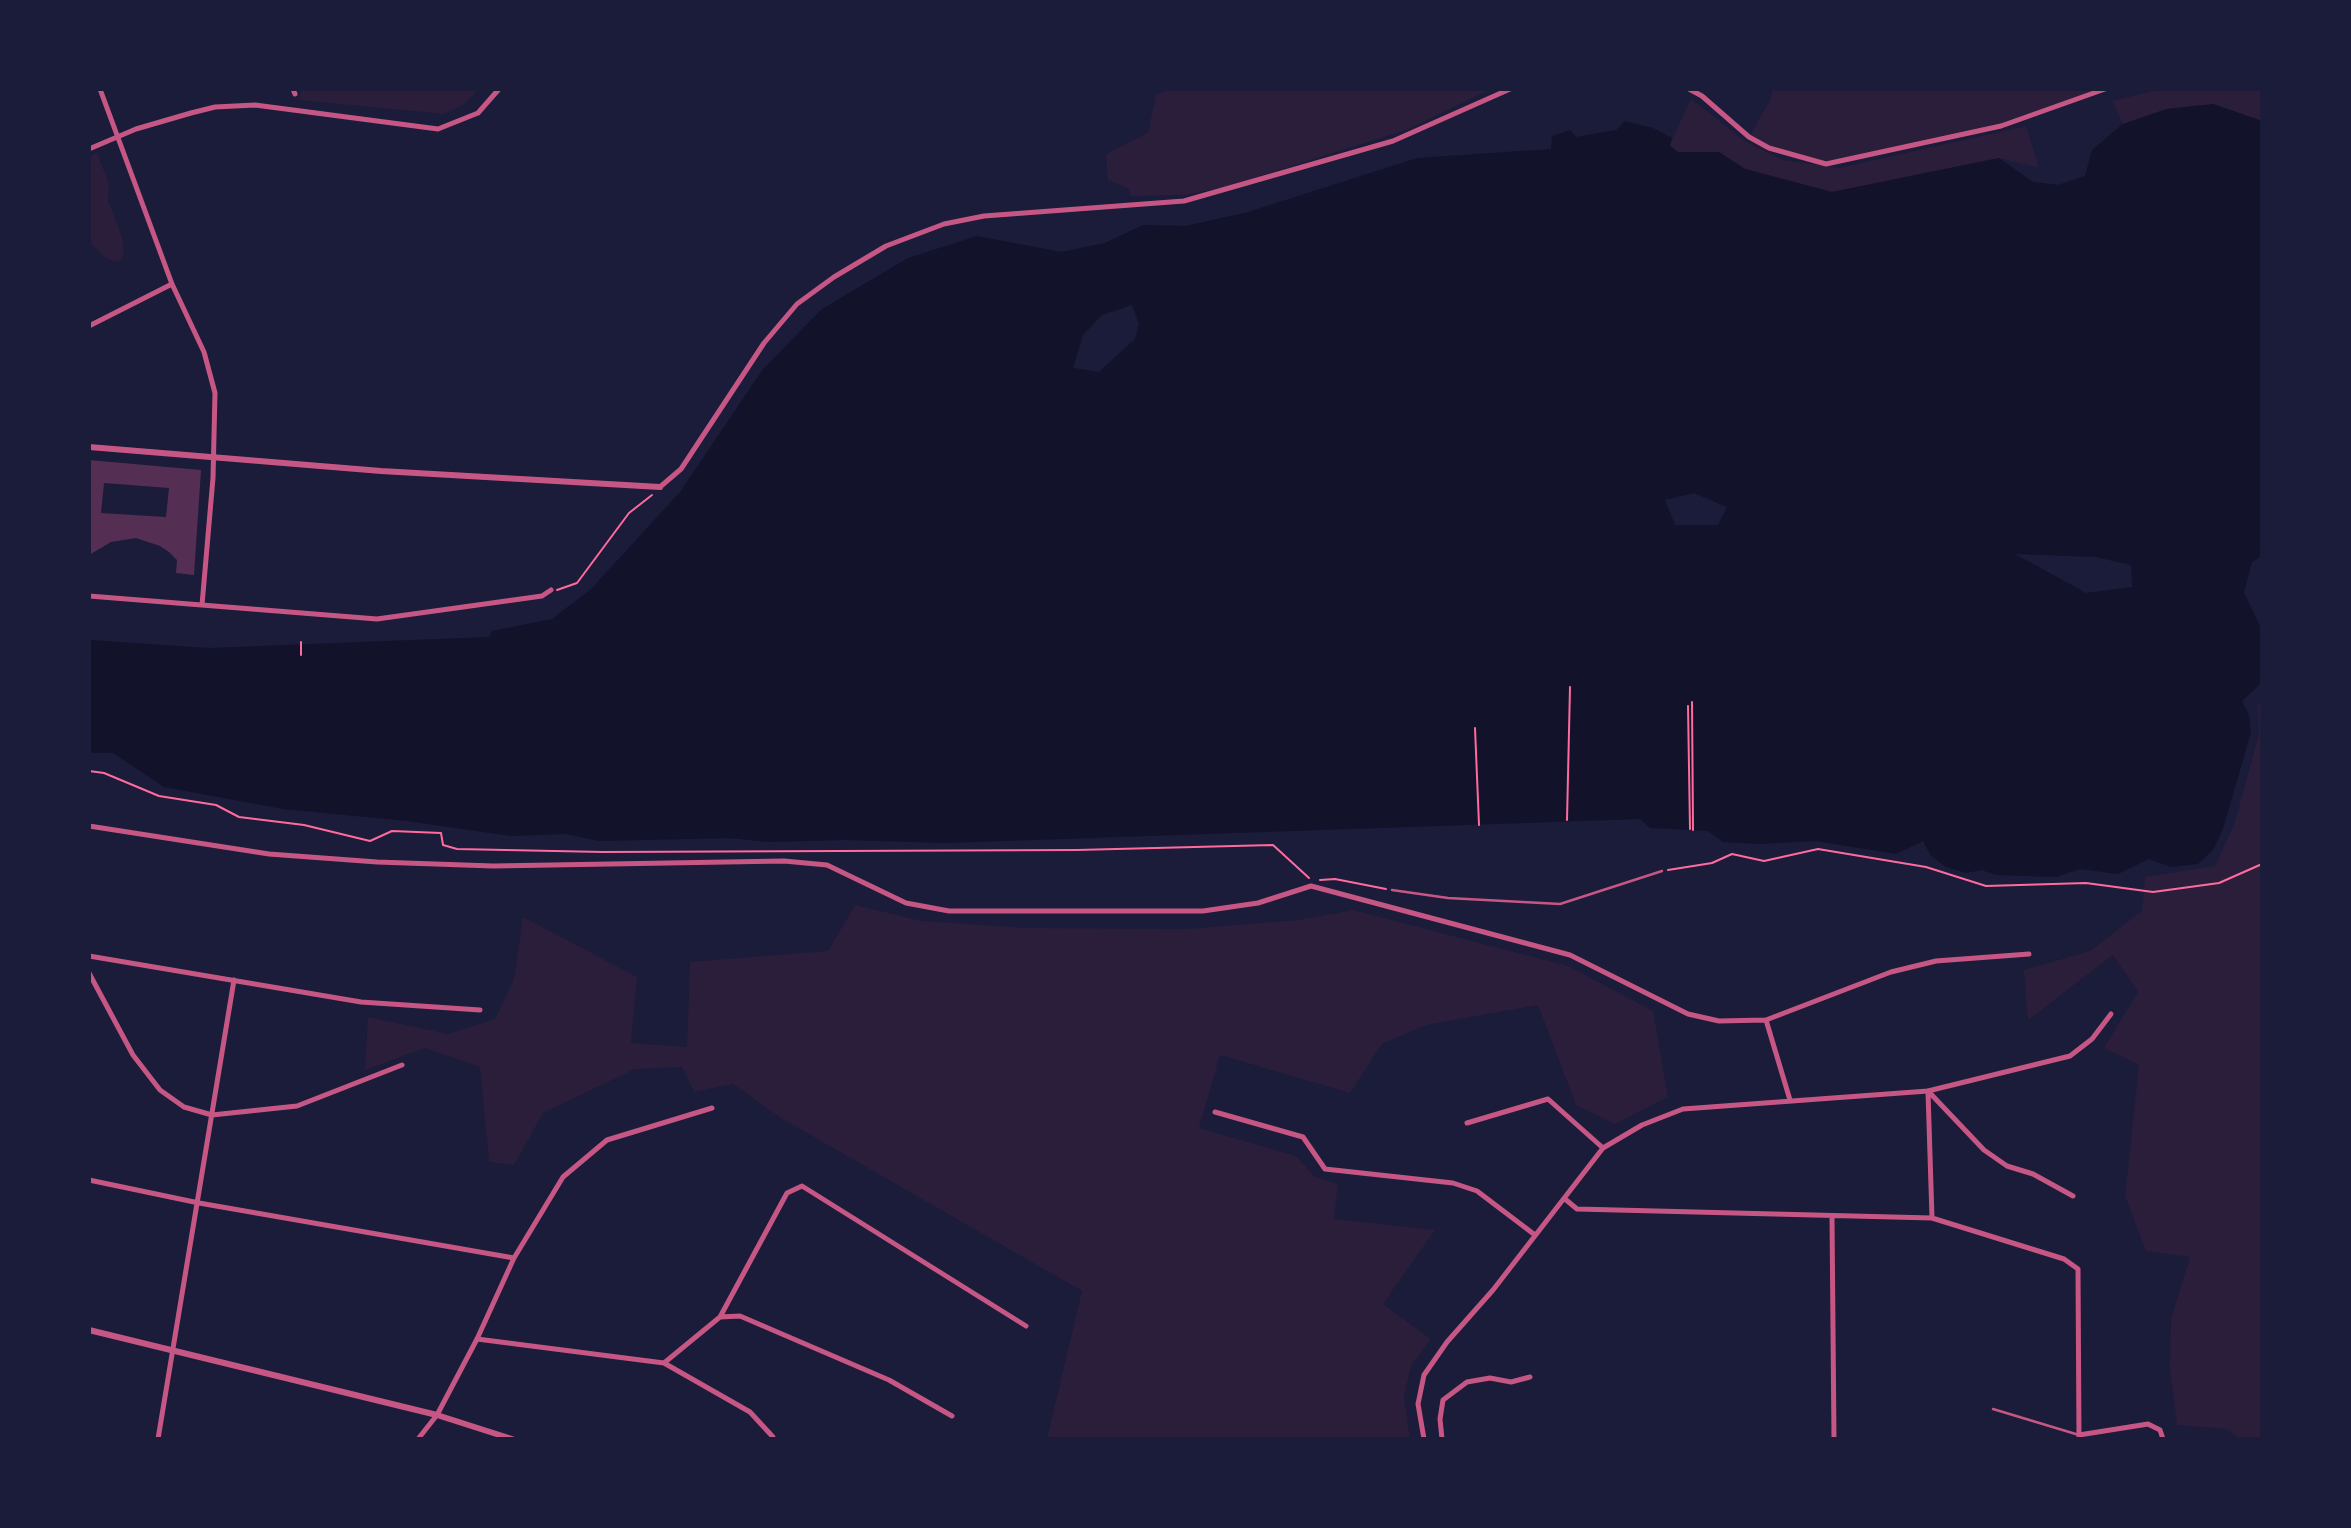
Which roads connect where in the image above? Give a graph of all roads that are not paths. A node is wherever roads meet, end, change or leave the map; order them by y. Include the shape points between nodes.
1 (100, 89) edge
2 (499, 89) edge
3 (1510, 89) edge
4 (1689, 89) edge
5 (2105, 89) edge
6 (116, 138) junction
7 (89, 149) edge
8 (172, 284) junction
9 (89, 326) edge
10 (89, 447) edge
11 (214, 458) junction
12 (660, 487) joint
13 (551, 590) road end
14 (89, 596) edge
15 (202, 605) junction
16 (89, 826) edge
17 (1662, 871) road end
18 (1392, 890) road end
19 (2029, 954) dead end
20 (89, 956) edge
21 (89, 973) edge
22 (234, 980) junction
23 (480, 1010) dead end
24 (2111, 1014) dead end
25 (1766, 1020) junction
26 (402, 1065) dead end
27 (1928, 1091) junction
28 (1790, 1100) junction
29 (712, 1108) dead end
30 (1215, 1112) dead end
31 (212, 1115) junction
32 (1467, 1123) dead end
33 (1603, 1148) junction
34 (89, 1180) edge
35 (2073, 1196) dead end
36 (1565, 1199) junction
37 (199, 1203) junction
38 (1832, 1217) junction
39 (1932, 1218) junction
40 (1535, 1235) junction
41 (514, 1258) junction
42 (720, 1317) junction
43 (1026, 1326) dead end
44 (89, 1330) edge
45 (477, 1339) junction
46 (173, 1349) junction
47 (664, 1363) junction
48 (1530, 1377) dead end
49 (1993, 1409) dead end
50 (437, 1415) junction
51 (952, 1416) dead end
52 (773, 1437) dead end
53 (2079, 1437) edge
54 (158, 1439) edge
55 (418, 1439) edge
56 (512, 1439) edge
57 (1423, 1439) edge
58 (1443, 1439) edge
59 (1834, 1439) edge
60 (2163, 1439) edge

1 - 6 street
2 - 6 street via 478,113 438,129 255,105 215,107
3 - 12 street via 1393,141 1184,201 984,216 944,224 886,246 797,304 764,343 681,469
4 - 5 street via 1769,148 1826,164 2001,126
6 - 7 street
6 - 8 street
8 - 9 street
8 - 11 street via 204,352 215,393
10 - 11 street
11 - 12 street
11 - 15 street
13 - 15 street via 542,596 377,619
14 - 15 street
16 - 25 street via 269,854 377,862 827,864 906,903 949,911 1203,911 1258,903 1311,886 1570,955 1691,1016 1719,1021
17 - 18 lane via 1560,904
19 - 25 street via 1925,964 1891,972
20 - 22 street
21 - 31 street via 133,1055 160,1090 184,1107
22 - 23 street via 361,1002
22 - 31 street
24 - 27 street via 2092,1040 2070,1056
25 - 28 street
26 - 31 street via 298,1106
27 - 28 street
27 - 35 street via 1996,1158
27 - 39 street
28 - 33 street via 1683,1109 1642,1125
29 - 41 street via 607,1140 563,1177
30 - 40 street via 1303,1137 1325,1169 1453,1183 1478,1191
31 - 37 street
32 - 33 street via 1548,1098
33 - 36 street
34 - 37 street
36 - 38 street via 1577,1209
36 - 40 street
37 - 41 street
37 - 46 street
38 - 39 street
38 - 59 street
39 - 53 street via 2064,1259 2078,1269
40 - 57 street via 1424,1375 1418,1404
41 - 45 street
42 - 43 street via 787,1193 802,1186
42 - 47 street
42 - 51 street via 740,1316 877,1375
44 - 46 street
45 - 47 street
45 - 50 street
46 - 50 street
46 - 54 street
47 - 52 street via 750,1412
48 - 58 street via 1467,1382 1443,1400
49 - 53 lane
50 - 55 street
50 - 56 street
53 - 60 street via 2148,1424 2160,1430

